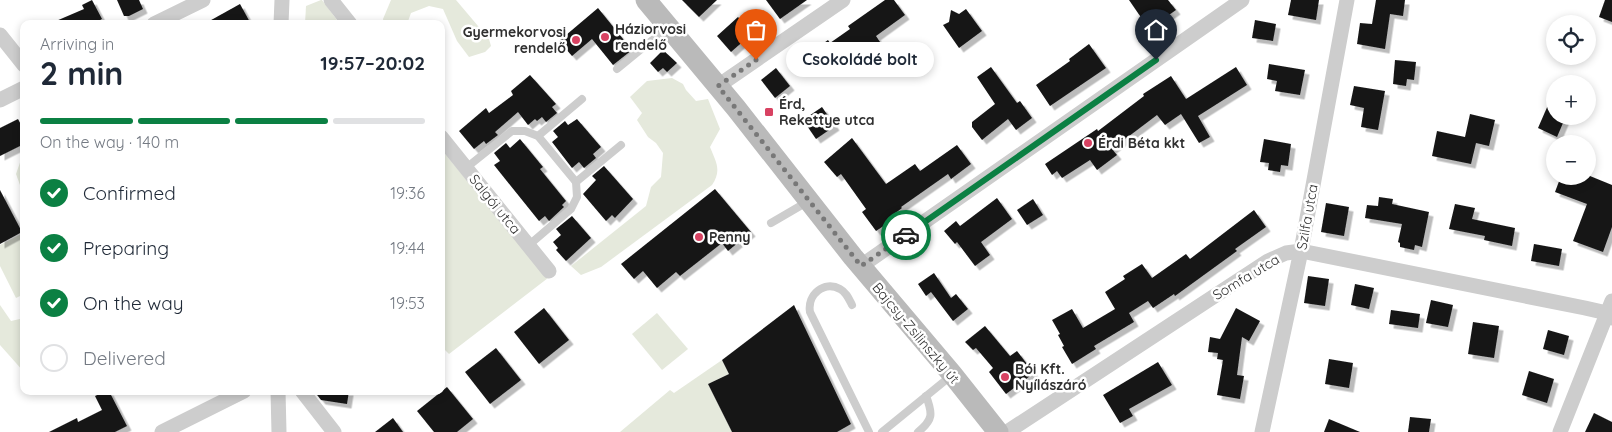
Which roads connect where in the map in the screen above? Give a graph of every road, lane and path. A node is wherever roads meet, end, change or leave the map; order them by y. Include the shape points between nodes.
1 (203, 0) edge
2 (282, 0) edge
3 (331, 0) edge
4 (646, 0) edge
5 (843, 0) edge
6 (1242, 0) edge
7 (1347, 0) edge
8 (162, 20) edge
9 (281, 20) edge
10 (347, 20) edge
11 (668, 27) junction
12 (0, 35) edge
13 (20, 60) edge
14 (616, 69) dead end
15 (718, 86) junction
16 (20, 90) edge
17 (582, 99) dead end
18 (0, 100) edge
19 (538, 136) junction
20 (445, 142) edge
21 (621, 145) dead end
22 (466, 168) junction
23 (576, 182) junction
24 (808, 201) junction
25 (771, 223) dead end
26 (529, 245) junction
27 (1301, 251) junction
28 (861, 266) junction
29 (549, 271) dead end
30 (852, 305) dead end
31 (1610, 311) edge
32 (952, 374) junction
33 (236, 395) edge
34 (278, 395) edge
35 (305, 395) edge
36 (926, 396) junction
37 (162, 432) edge
38 (279, 432) edge
39 (334, 432) edge
40 (869, 432) edge
41 (882, 432) edge
42 (918, 432) edge
43 (998, 432) edge
44 (1008, 432) edge
45 (1262, 432) edge
46 (1560, 432) edge

1 - 8 street
2 - 9 street
3 - 10 street
4 - 11 main road, Bajcsy-Zsilinszky út
5 - 15 street
6 - 28 street
7 - 27 street, Szilfa utca
11 - 14 lane
11 - 15 main road, Bajcsy-Zsilinszky út
12 - 13 street
15 - 24 main road, Bajcsy-Zsilinszky út
16 - 18 street
17 - 19 lane
19 - 22 lane via 525,130 512,132
19 - 23 lane
20 - 22 street, Salgói utca
21 - 23 lane
22 - 26 street, Salgói utca
23 - 26 lane via 578,197 571,210
24 - 25 lane
24 - 28 main road, Bajcsy-Zsilinszky út
26 - 29 street, Salgói utca
27 - 31 street, Somfa utca
27 - 44 street, Somfa utca via 1268,261
27 - 45 street, Szilfa utca
28 - 32 main road, Bajcsy-Zsilinszky út
30 - 40 lane via 840,288 832,286 816,292 810,298 809,306
31 - 46 street
32 - 36 lane
32 - 43 main road, Bajcsy-Zsilinszky út
33 - 37 street
34 - 38 street
35 - 39 street
36 - 41 lane
36 - 42 lane via 931,415 929,422

